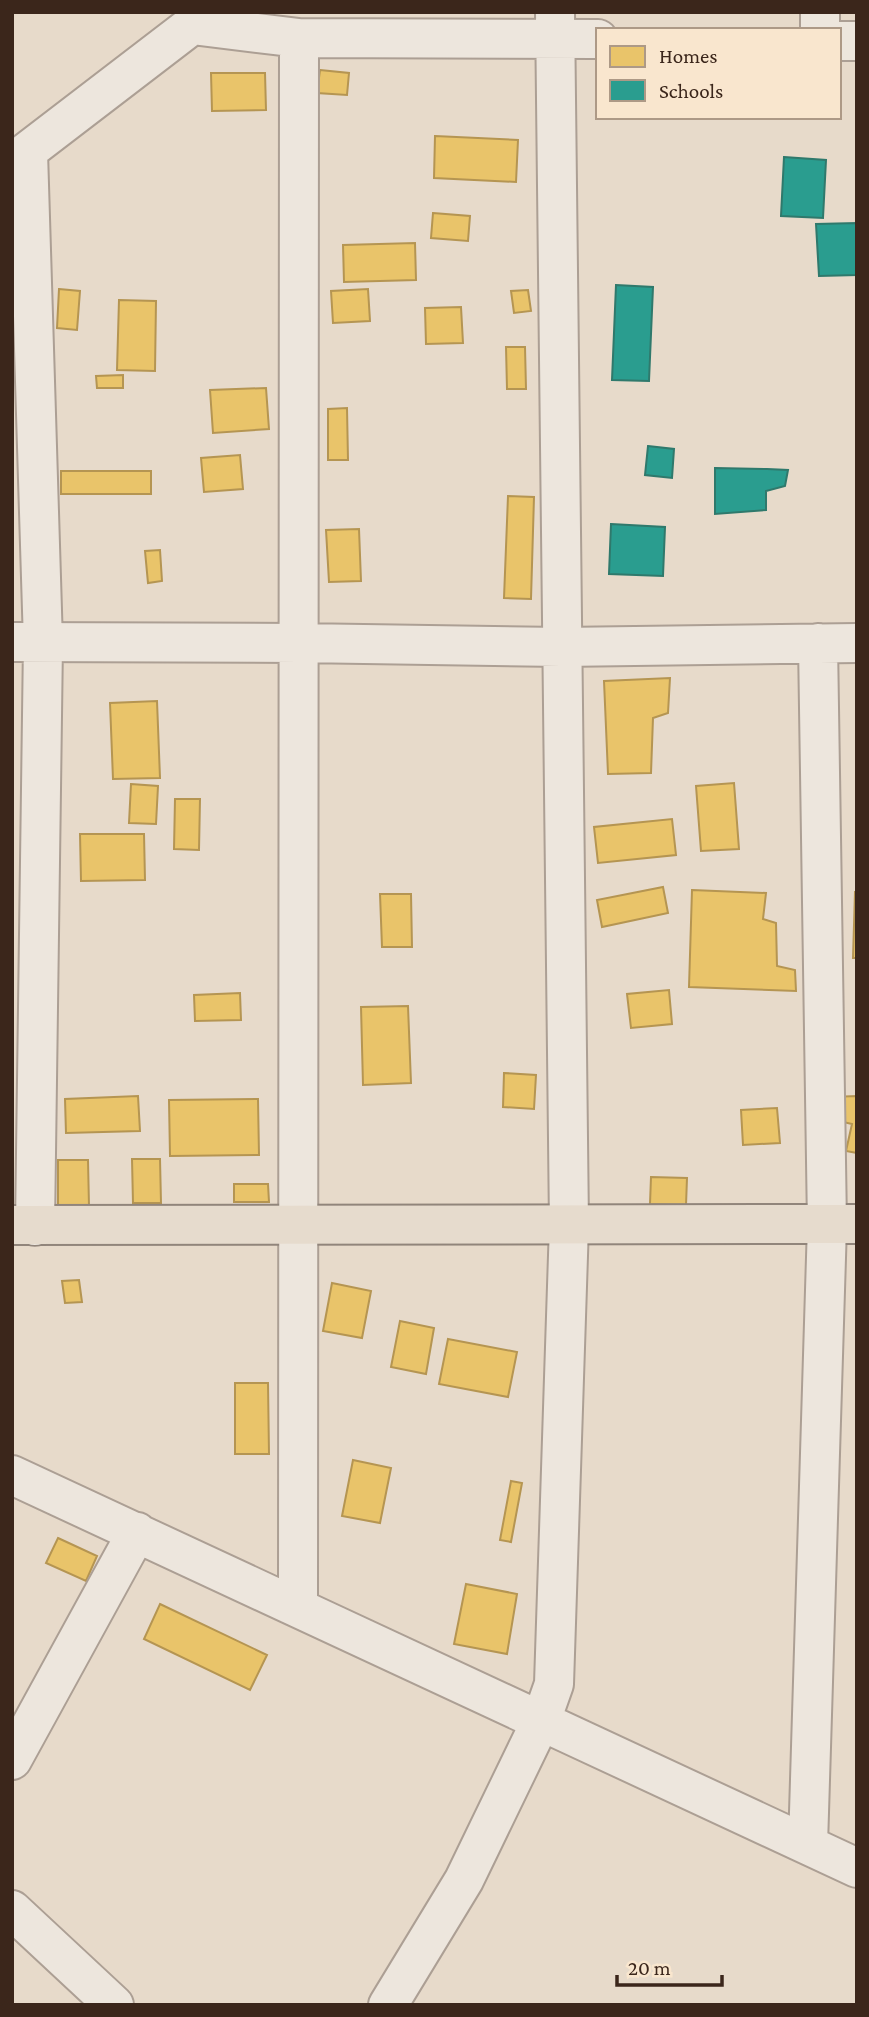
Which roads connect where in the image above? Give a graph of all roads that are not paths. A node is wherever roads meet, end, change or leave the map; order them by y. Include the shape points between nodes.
1 (201, 19) edge
2 (555, 25) edge
3 (299, 38) junction
4 (596, 38) edge
5 (20, 157) edge
6 (28, 642) edge
7 (299, 643) junction
8 (818, 643) junction
9 (857, 643) edge
10 (561, 647) junction
11 (842, 1224) edge
12 (24, 1225) edge
13 (299, 1225) junction
14 (569, 1225) junction
15 (12, 1475) edge
16 (137, 1532) junction
17 (298, 1608) junction
18 (541, 1721) junction
19 (12, 1760) edge
20 (808, 1845) junction
21 (857, 1868) edge
22 (12, 1910) edge
23 (114, 2005) edge
24 (388, 2005) edge

1 - 3 street
1 - 5 street
2 - 3 street
2 - 4 street
2 - 10 street
3 - 7 street
5 - 6 street
6 - 7 street
6 - 12 street
7 - 10 street
7 - 13 street
8 - 9 street
8 - 10 street
8 - 11 street
10 - 14 street
11 - 14 main road
11 - 20 street
12 - 13 main road
13 - 14 main road
13 - 17 street
14 - 18 street via 554,1684
15 - 16 street
16 - 17 street
16 - 19 street
17 - 18 street
18 - 20 street
18 - 24 street via 464,1880
20 - 21 street
22 - 23 street

